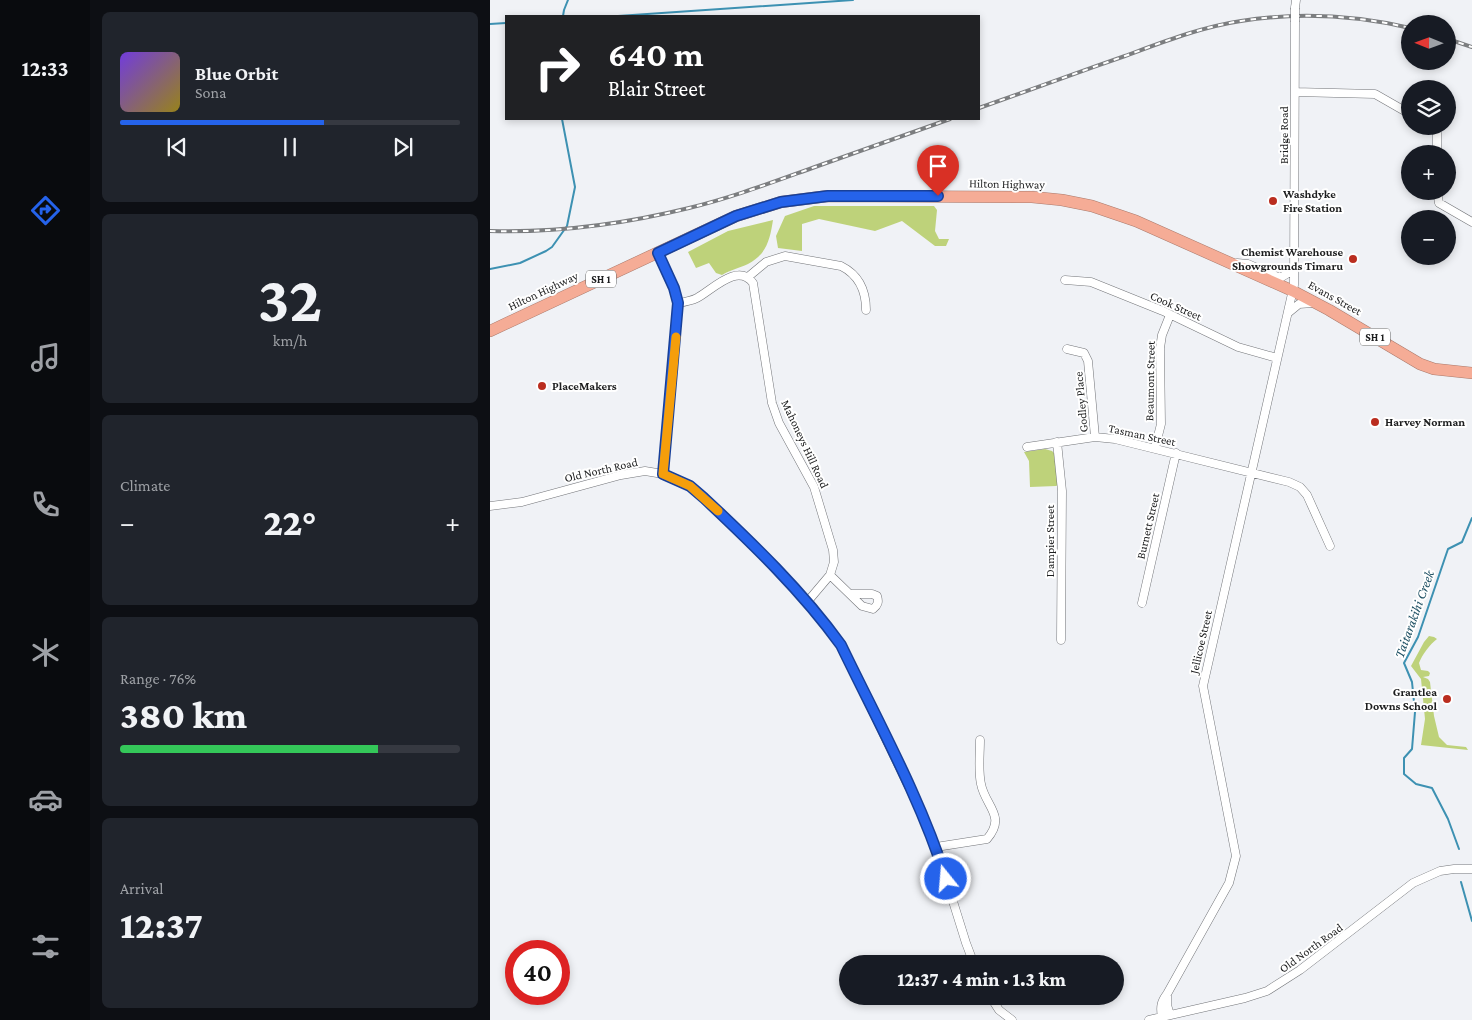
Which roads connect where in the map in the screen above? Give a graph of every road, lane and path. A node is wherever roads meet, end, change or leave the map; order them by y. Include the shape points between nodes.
1 (1296, 4) edge
2 (1295, 92) junction
3 (1401, 109) edge
4 (1439, 200) edge
5 (1472, 222) edge
6 (658, 253) junction
7 (1229, 262) junction
8 (1295, 269) junction
9 (748, 277) junction
10 (1065, 280) dead end
11 (1293, 291) junction
12 (678, 303) junction
13 (1315, 303) junction
14 (866, 310) dead end
15 (1288, 313) junction
16 (1170, 315) junction
17 (490, 331) edge
18 (1067, 349) dead end
19 (1277, 358) junction
20 (1472, 373) edge
21 (1095, 437) junction
22 (1057, 442) junction
23 (1026, 447) dead end
24 (1155, 448) junction
25 (1176, 453) junction
26 (1251, 471) junction
27 (663, 474) junction
28 (490, 506) edge
29 (1330, 546) dead end
30 (830, 575) junction
31 (850, 594) dead end
32 (808, 601) junction
33 (1142, 603) dead end
34 (1061, 640) dead end
35 (980, 740) dead end
36 (936, 846) junction
37 (1472, 869) edge
38 (971, 955) edge
39 (996, 1005) edge
40 (1166, 1016) junction
41 (1012, 1020) edge
42 (1149, 1020) edge

1 - 2 street, Bridge Road, bridge
2 - 3 street via 1375,94
2 - 8 street, Bridge Road
4 - 5 street
6 - 7 highway, Hilton Highway / SH 1 via 736,216 797,199 843,196 1032,197 1077,202 1114,213
6 - 12 street
6 - 17 highway, Hilton Highway / SH 1
7 - 8 street via 1248,264 1280,278
7 - 11 highway, Hilton Highway / SH 1
8 - 11 street, Bridge Road
9 - 12 street via 733,276 694,300
9 - 14 street via 766,262 785,256 841,266 862,286
9 - 30 street, Mahoneys Hill Road via 754,287 775,414 814,487 834,557
10 - 16 street, Cook Street via 1091,282
11 - 13 highway, Evans Street / SH 1
11 - 15 street, Jellicoe Street
12 - 27 street
13 - 15 street via 1294,306
13 - 20 highway, Evans Street / SH 1 via 1420,364 1434,369
15 - 19 street, Jellicoe Street
16 - 19 street, Cook Street via 1238,347
16 - 24 street, Beaumont Street via 1160,348 1161,424
18 - 21 street, Godley Place via 1084,353 1088,361
19 - 26 street, Jellicoe Street
21 - 22 street, Tasman Street
21 - 24 street, Tasman Street
22 - 23 street, Tasman Street
22 - 34 street, Dampier Street via 1062,491
24 - 25 street, Tasman Street
25 - 26 street, Tasman Street
25 - 33 street, Burnett Street
26 - 29 street, Tasman Street via 1300,487 1307,494
26 - 40 street, Jellicoe Street via 1203,686 1236,856 1229,883 1160,1004
27 - 28 street, Old North Road via 631,473 522,502
27 - 32 street, Old North Road via 690,486 704,498
30 - 31 street
30 - 32 street
32 - 36 street, Old North Road via 841,645
35 - 36 street via 981,785 995,814 995,825 986,839
36 - 38 street, Old North Road
37 - 40 street, Old North Road via 1440,871 1413,883 1300,970 1267,991
39 - 41 street
40 - 42 street, Old North Road

